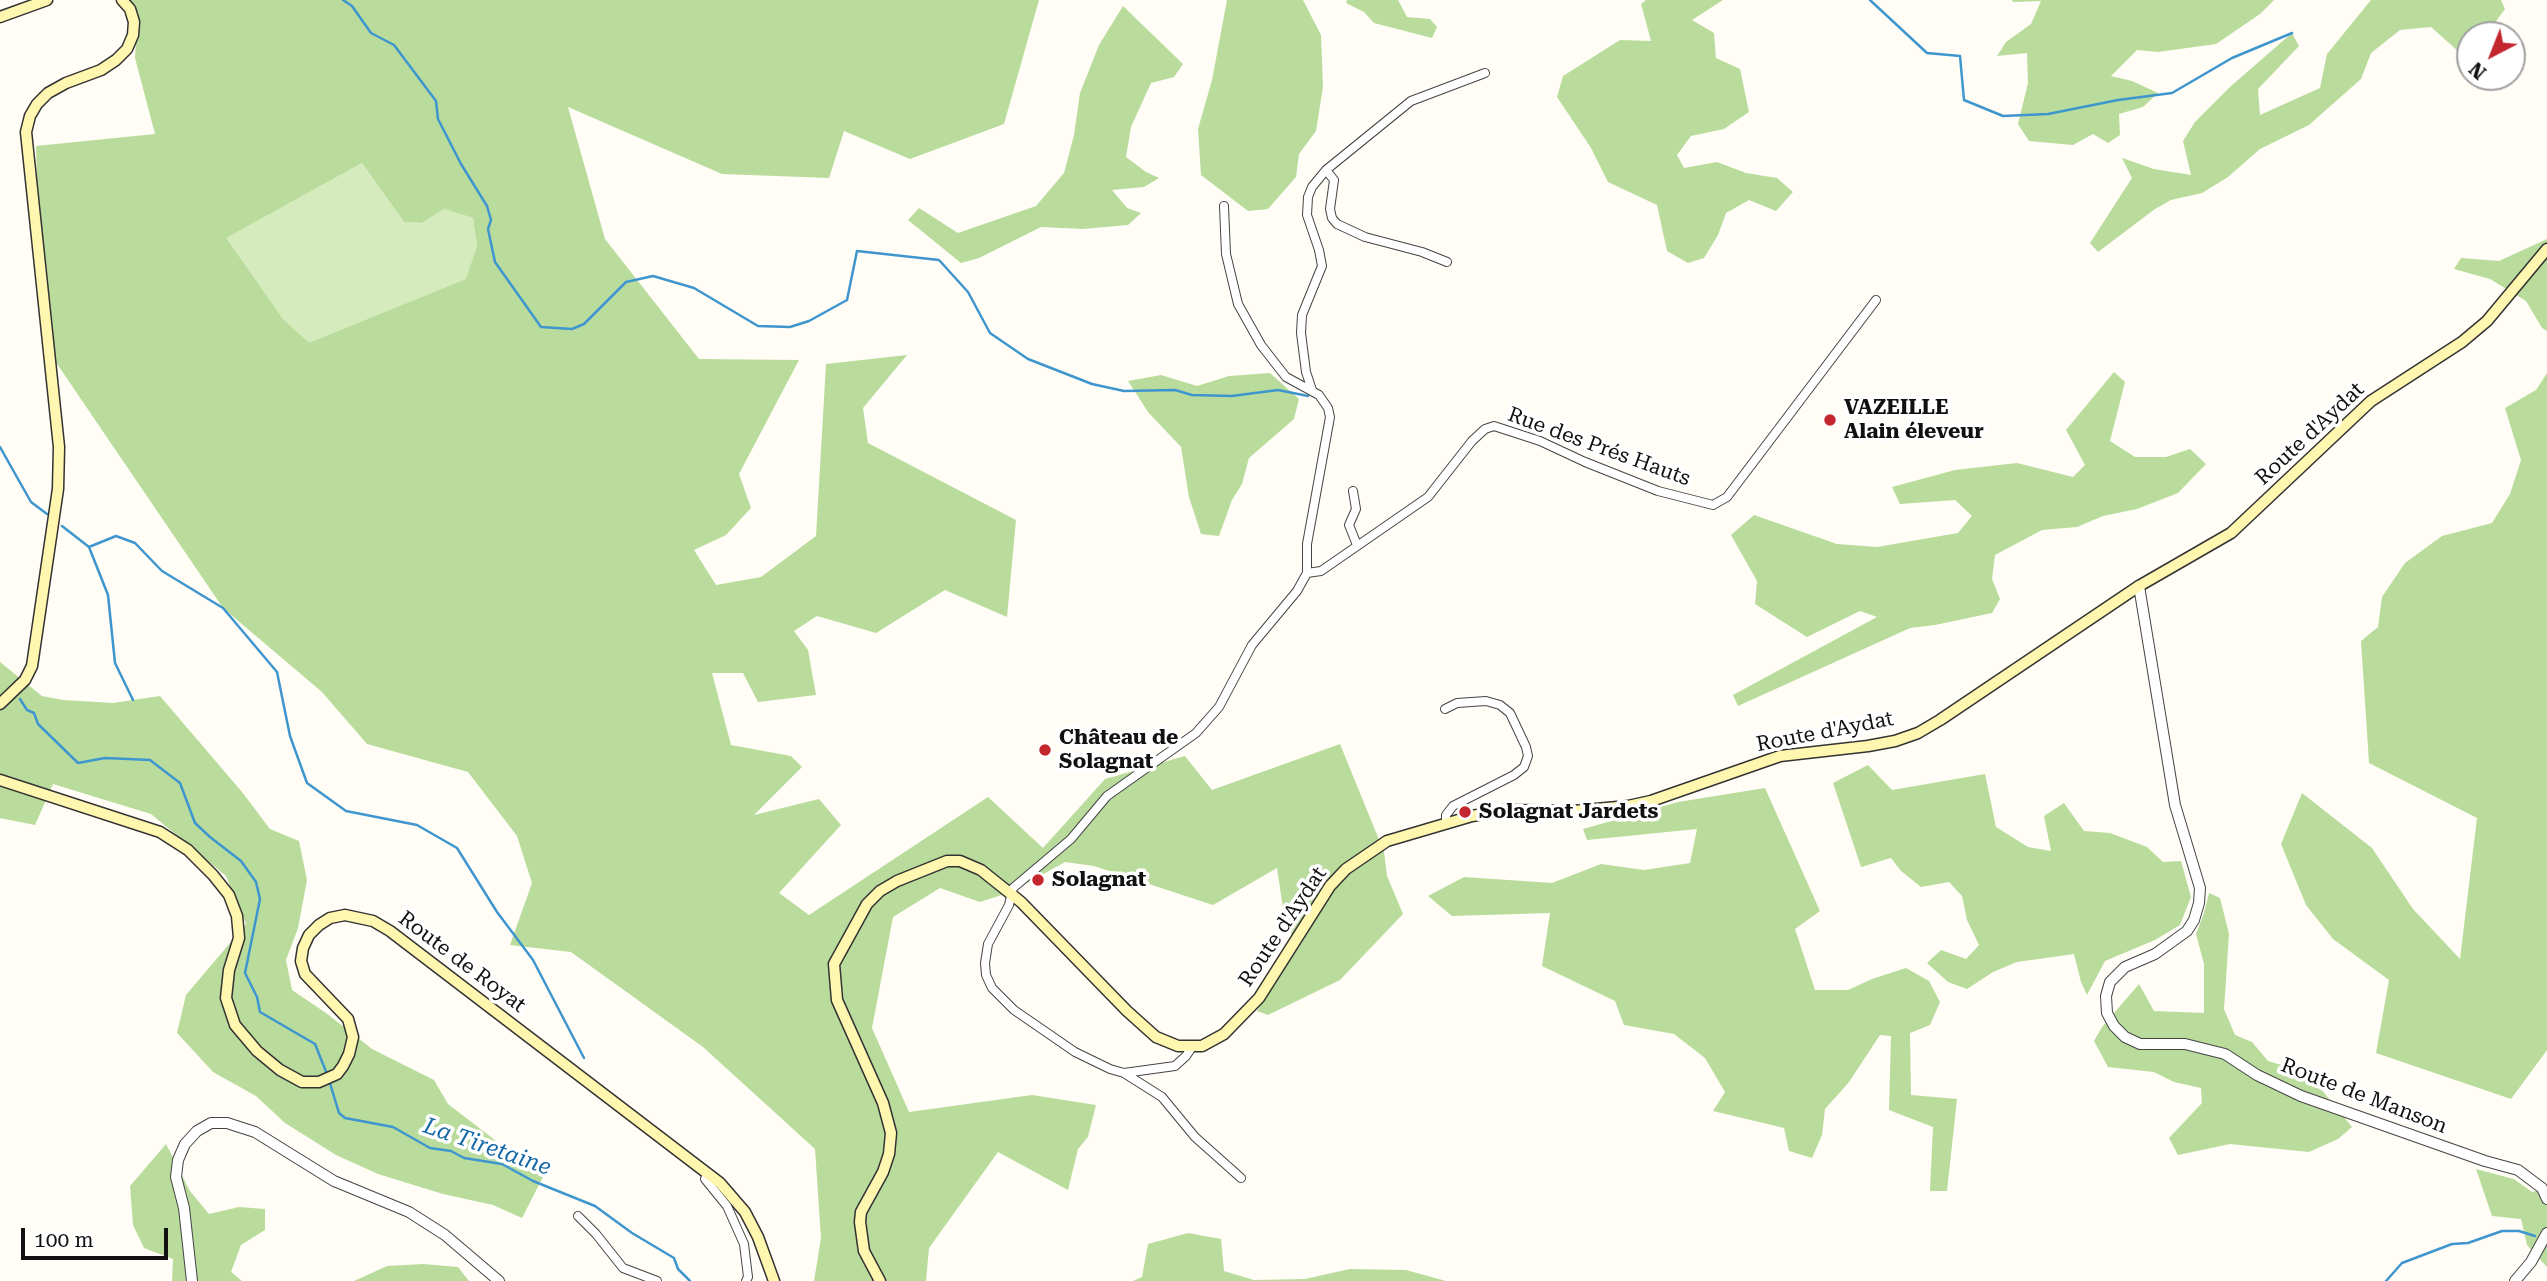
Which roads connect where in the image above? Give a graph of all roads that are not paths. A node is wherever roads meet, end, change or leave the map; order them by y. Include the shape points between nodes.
1 (47, 0) edge
2 (122, 0) edge
3 (0, 17) edge
4 (1485, 74) dead end
5 (1326, 170) junction
6 (1224, 206) dead end
7 (2547, 249) edge
8 (1447, 262) dead end
9 (1877, 300) dead end
10 (1312, 390) junction
11 (1353, 491) dead end
12 (1357, 545) junction
13 (1307, 573) junction
14 (2139, 586) junction
15 (0, 705) edge
16 (1445, 709) dead end
17 (0, 780) edge
18 (1446, 823) junction
19 (1011, 892) junction
20 (1192, 1047) junction
21 (1124, 1073) junction
22 (708, 1173) junction
23 (1241, 1178) dead end
24 (2547, 1199) edge
25 (578, 1216) dead end
26 (2547, 1233) edge
27 (192, 1281) edge
28 (499, 1281) edge
29 (657, 1281) edge
30 (746, 1281) edge
31 (774, 1281) edge
32 (880, 1281) edge
33 (2515, 1281) edge

1 - 3 main road
2 - 15 main road via 134,22 127,49 101,70 48,93 30,116 26,132 59,447 58,489 32,666
4 - 5 street via 1411,101
5 - 8 street via 1334,180 1330,209 1338,224
5 - 10 street via 1308,197 1307,215 1322,266 1303,315 1304,360
6 - 10 street via 1226,254 1238,304 1286,377
7 - 14 main road, Route d'Aydat via 2487,321 2371,401 2231,533
9 - 12 street, Rue des Prés Hauts via 1727,497 1713,505 1658,491 1494,426 1472,441 1429,497
10 - 13 street via 1331,418 1307,544
11 - 12 street via 1356,509 1349,525
12 - 13 street, Rue des Prés Hauts via 1321,571
13 - 19 street via 1252,645 1219,707 1196,733 1107,796 1071,839
14 - 18 main road, Route d'Aydat via 1940,720 1895,741 1780,756 1628,806 1505,810
14 - 24 street, Route de Manson via 2175,804 2200,888 2194,920 2187,931 2155,954 2126,967 2110,982 2107,1013 2115,1026 2140,1044 2185,1044 2225,1054 2301,1096 2518,1170 2542,1188
16 - 18 street via 1457,703 1500,705 1510,713 1528,757 1524,768 1514,775 1453,806
17 - 22 main road, Route de Royat via 160,832 213,874 237,916 239,938 226,998 235,1025 280,1070 302,1082 319,1082 337,1074 349,1055 353,1037 348,1019 314,986 301,961 309,935 319,925 330,918 359,916 390,930
18 - 20 main road, Route d'Aydat via 1387,841 1346,869 1317,904 1259,998 1224,1034
19 - 20 main road via 1149,1031 1170,1044
19 - 21 street via 988,944 986,975 992,988 1014,1010 1075,1052
19 - 32 main road via 981,870 960,862 929,867 880,891 867,904 834,964 837,1000 883,1103 891,1133 883,1172 860,1222 864,1251
20 - 21 street via 1175,1066
21 - 23 street via 1162,1097 1195,1137
22 - 30 street via 705,1179 727,1206 744,1244
22 - 31 main road, Route de Royat via 745,1212
25 - 29 street via 623,1268
26 - 33 street
27 - 28 street via 176,1177 178,1160 197,1131 211,1123 227,1123 255,1132 334,1181 409,1212 445,1235

